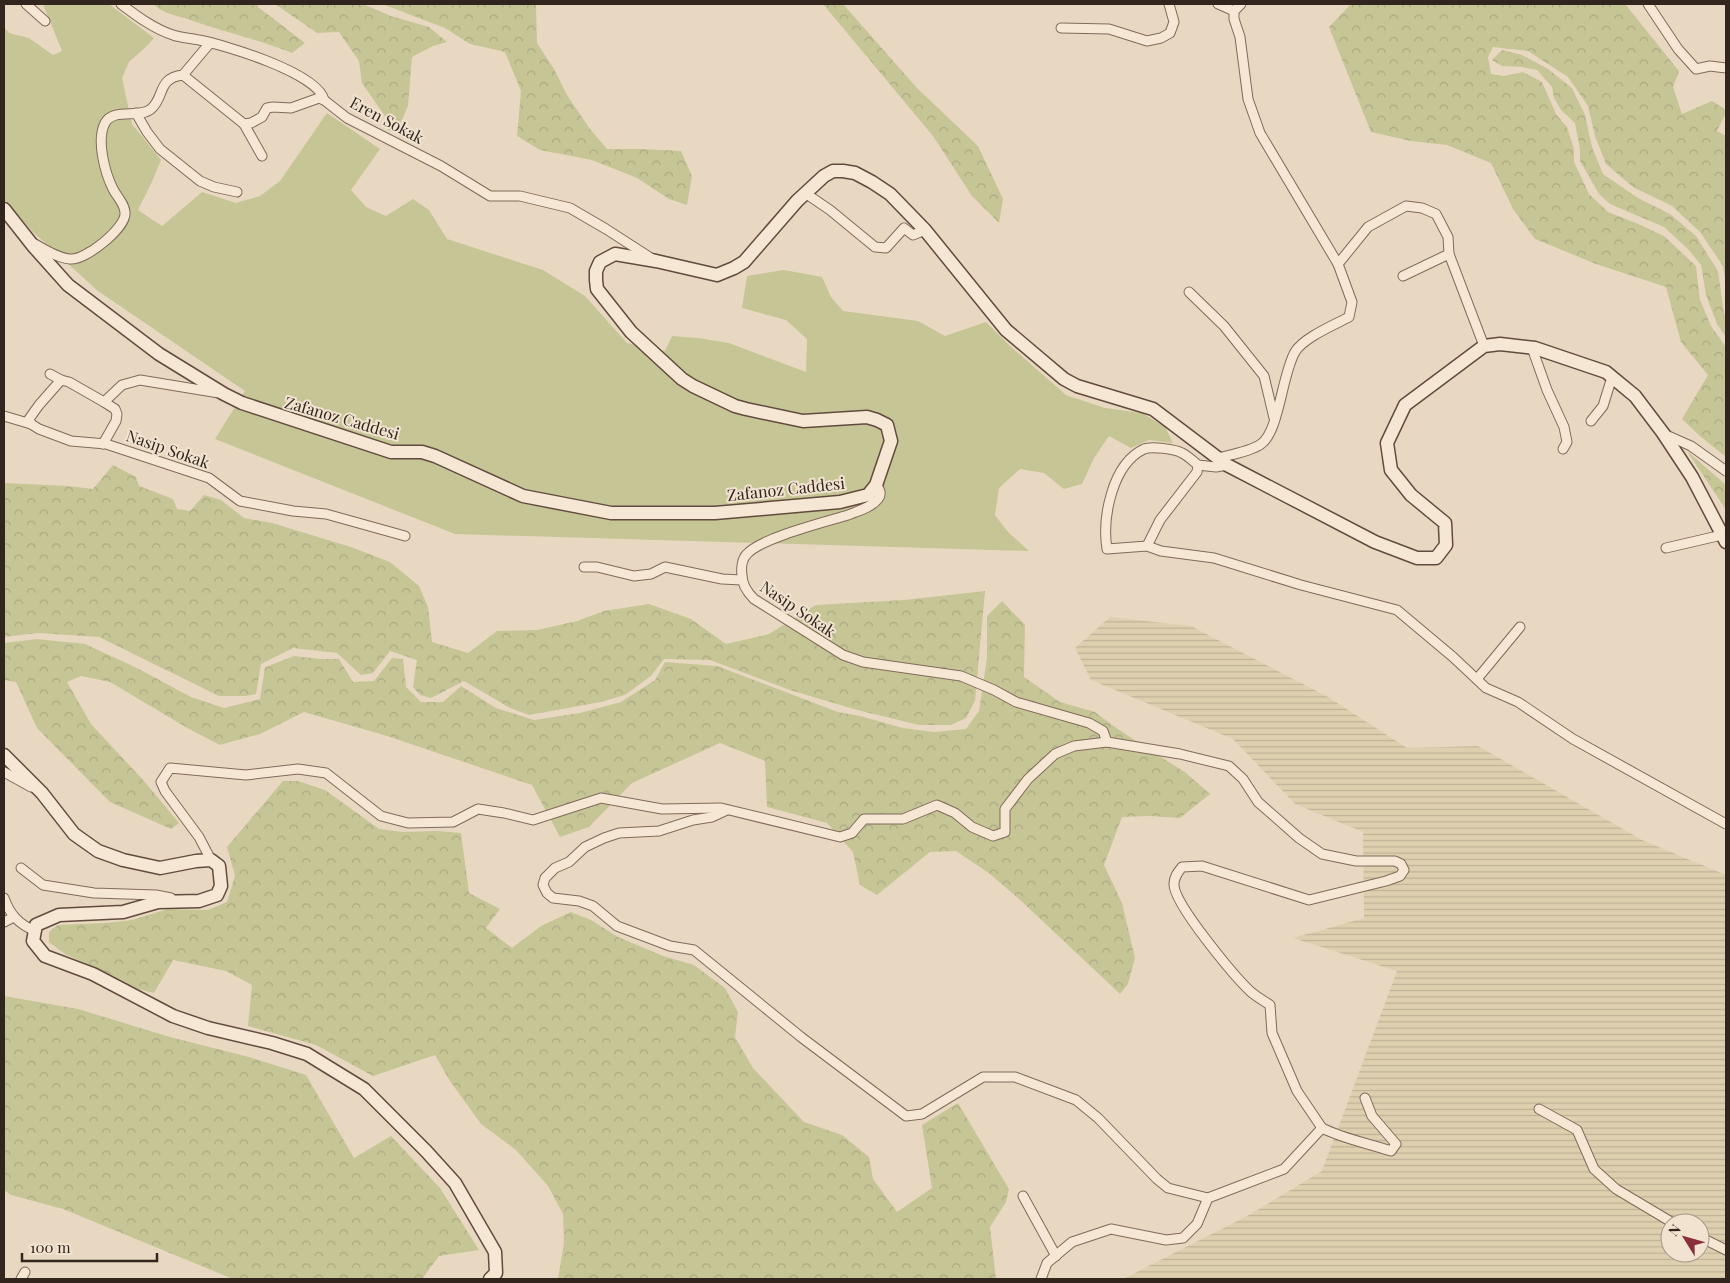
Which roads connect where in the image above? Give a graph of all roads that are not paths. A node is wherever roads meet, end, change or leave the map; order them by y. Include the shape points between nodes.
1 (26, 4) edge
2 (120, 4) edge
3 (1169, 4) edge
4 (1218, 4) edge
5 (1242, 4) edge
6 (1648, 4) edge
7 (1234, 11) junction
8 (45, 21) dead end
9 (1061, 28) dead end
10 (210, 43) junction
11 (1726, 68) edge
12 (183, 75) junction
13 (324, 100) junction
14 (136, 113) junction
15 (244, 124) junction
16 (262, 156) dead end
17 (237, 192) dead end
18 (805, 193) junction
19 (4, 209) edge
20 (925, 230) junction
21 (30, 242) junction
22 (1449, 254) junction
23 (656, 261) junction
24 (1338, 264) junction
25 (1403, 276) dead end
26 (1189, 292) dead end
27 (1484, 346) junction
28 (1532, 348) junction
29 (50, 374) dead end
30 (1612, 377) junction
31 (61, 380) junction
32 (224, 394) junction
33 (104, 402) junction
34 (4, 416) edge
35 (1274, 419) junction
36 (1590, 421) dead end
37 (31, 424) junction
38 (1663, 433) junction
39 (103, 444) junction
40 (1563, 448) dead end
41 (1222, 461) junction
42 (1198, 465) junction
43 (1726, 470) edge
44 (876, 485) junction
45 (405, 536) dead end
46 (1724, 538) edge
47 (1147, 546) junction
48 (1666, 548) dead end
49 (584, 567) dead end
50 (742, 580) junction
51 (1520, 627) dead end
52 (1477, 679) junction
53 (1107, 742) junction
54 (4, 754) edge
55 (4, 772) edge
56 (42, 793) junction
57 (727, 810) junction
58 (1726, 824) edge
59 (211, 860) junction
60 (20, 868) dead end
61 (4, 898) edge
62 (186, 901) junction
63 (14, 917) junction
64 (4, 922) edge
65 (35, 931) junction
66 (1365, 1098) dead end
67 (1539, 1109) dead end
68 (1322, 1128) junction
69 (1023, 1196) dead end
70 (1208, 1198) junction
71 (1660, 1215) edge
72 (1710, 1242) edge
73 (1726, 1250) edge
74 (1056, 1256) junction
75 (490, 1279) edge
76 (1041, 1279) edge

1 - 8 street
2 - 10 street, Eren Sokak via 156,28
3 - 9 street via 1174,22 1170,33 1162,38 1147,41 1109,29
4 - 7 street
5 - 7 street
6 - 11 street via 1678,49 1696,68
7 - 24 street via 1248,99 1260,133
10 - 12 street
10 - 13 street, Eren Sokak via 281,67 310,83 323,94
12 - 14 street via 168,80 152,108
12 - 15 street
13 - 15 street via 319,98 291,108 273,106 262,117
13 - 23 street, Eren Sokak via 347,118 434,162 490,196 520,196 570,208
14 - 17 street via 160,149 200,181
14 - 21 street via 114,116 106,121 102,130 102,151 108,178 125,209 123,222 102,245 72,260
15 - 16 street
18 - 20 street via 833,171 855,173 890,194
18 - 20 street via 876,248 886,248 904,228 913,235
18 - 23 street via 744,262 725,273 717,275
19 - 21 street, Zafanoz Caddesi
20 - 41 street via 1006,330 1064,380 1153,409
21 - 32 street, Zafanoz Caddesi via 79,294 159,354
22 - 24 street via 1448,238 1436,214 1406,206 1368,228
22 - 25 street
22 - 27 street
23 - 44 street via 615,254 600,262 596,271 597,289 631,332 682,379 735,406 803,421 867,418 887,426 891,441
24 - 35 street via 1352,302 1349,317 1305,340 1295,352
26 - 35 street via 1224,326 1264,376
27 - 28 street via 1500,344
27 - 41 street via 1405,405 1386,443 1391,470 1411,495 1444,523 1446,545 1436,558 1417,558 1375,542
28 - 30 street via 1606,372
28 - 40 street via 1564,428 1567,442
29 - 31 street
30 - 36 street via 1603,406
30 - 38 street via 1635,396
31 - 33 street
31 - 37 street via 29,418
32 - 33 street via 140,380 122,385
32 - 44 street, Zafanoz Caddesi via 260,410 383,450 435,456 523,496 611,514 715,514 840,502 868,495
33 - 39 street via 118,414
34 - 37 street, Nasip Sokak
35 - 41 street via 1270,435 1260,445
37 - 39 street, Nasip Sokak via 71,441
38 - 43 street via 1691,446
38 - 46 street via 1692,477
39 - 45 street, Nasip Sokak via 209,478 240,501 326,514
41 - 42 street via 1216,468
42 - 47 street via 1160,520
42 - 47 street via 1182,453 1145,448 1130,459 1117,477 1107,509 1107,549
44 - 50 street via 881,493 878,499 860,511 752,549 743,561
46 - 48 street
47 - 52 street via 1214,558 1397,610
49 - 50 street, Nasip Sokak via 634,576 651,574 665,567
50 - 53 street, Nasip Sokak via 754,599 843,655 863,662 961,676 1016,702 1088,723 1103,731
51 - 52 street
52 - 58 street via 1486,688 1518,702 1573,738
53 - 57 street via 1074,746 1055,754 1028,779 1005,809 1006,832 992,836 937,804 903,819 864,819 852,833 840,837
53 - 68 street via 1230,766 1258,802 1298,838 1322,854 1356,861 1395,861 1401,864 1404,870 1400,876 1309,900 1202,866 1182,867 1177,874 1174,885 1190,918 1252,993 1270,1005 1272,1032 1296,1091
54 - 56 street
55 - 56 street
56 - 59 street via 74,834 98,851 160,868
57 - 59 street via 698,807 662,809 601,798 533,820 478,809 453,822 408,823 381,816 326,773 298,769 246,775 170,768 161,782 165,791 199,836
57 - 70 street via 659,831 620,833 604,838 555,868 543,885 553,898 593,906 617,926 670,946 694,950 906,1116 922,1114 983,1077 1015,1077 1076,1100 1168,1188
59 - 62 street via 219,866 221,886 217,895
60 - 62 street via 44,885 94,893 156,895
61 - 63 street
62 - 65 street via 158,902 123,912 59,915 36,925
63 - 64 street
63 - 65 street via 21,925
65 - 75 street via 33,942 45,956 93,974 173,1016 307,1054 364,1089 455,1182 495,1252 496,1273
66 - 68 street via 1372,1116 1396,1144 1391,1151
67 - 71 street via 1578,1130 1594,1169 1616,1189
68 - 70 street via 1284,1169
69 - 74 street
70 - 74 street via 1197,1224 1183,1238 1166,1240 1111,1229 1072,1242
72 - 73 street
74 - 76 street via 1047,1263

